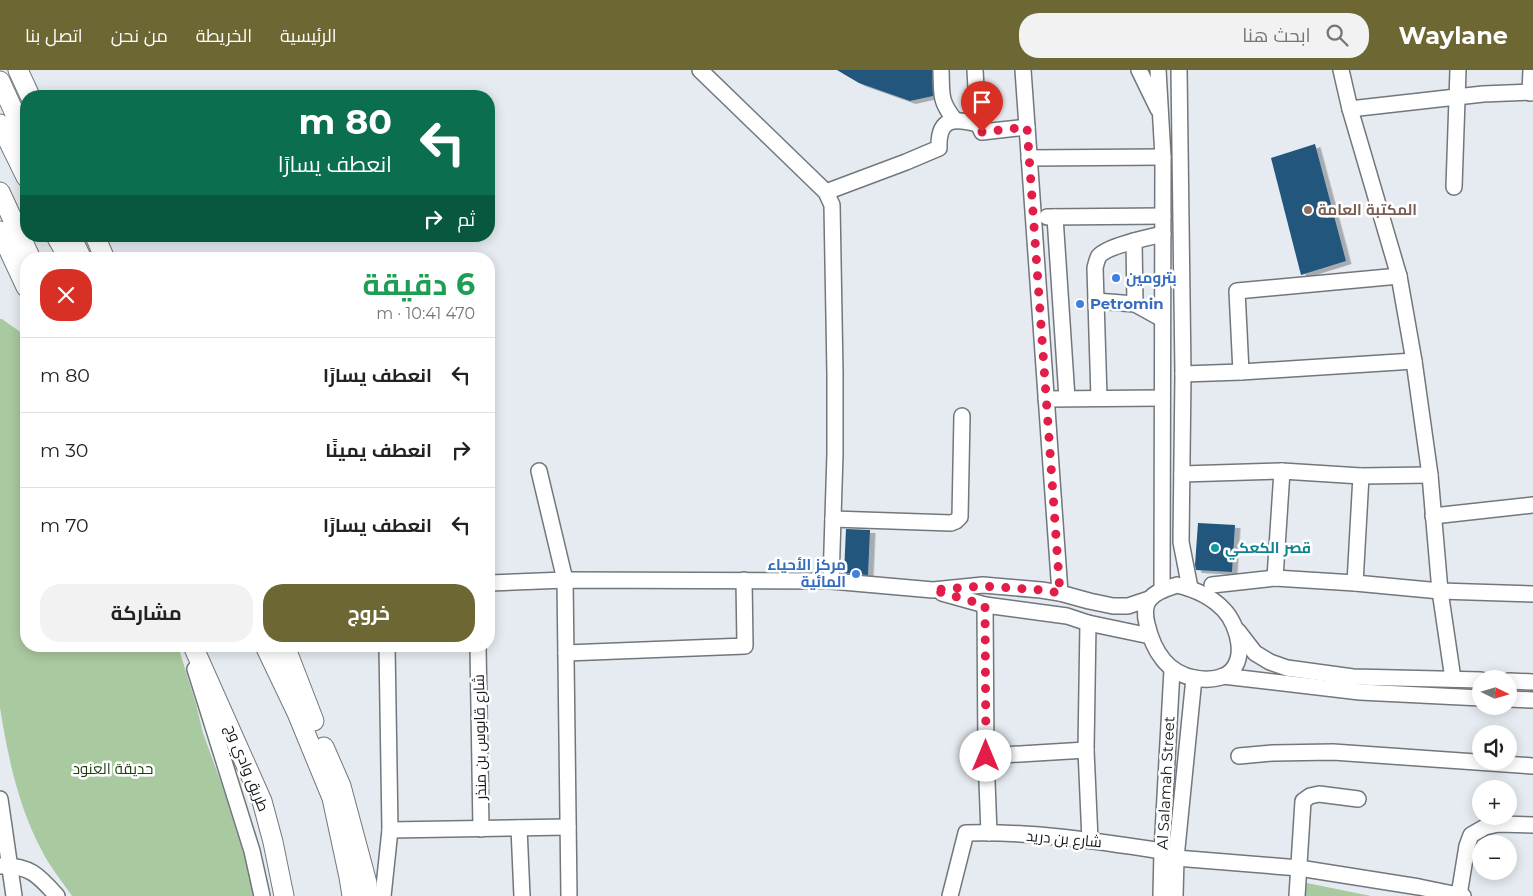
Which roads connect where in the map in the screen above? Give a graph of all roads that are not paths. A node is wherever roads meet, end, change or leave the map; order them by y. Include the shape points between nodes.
1 (18, 70) edge
2 (700, 70) edge
3 (941, 70) edge
4 (975, 70) edge
5 (1023, 70) edge
6 (1139, 70) edge
7 (1158, 70) edge
8 (1179, 70) edge
9 (1341, 70) edge
10 (1458, 70) edge
11 (1531, 70) edge
12 (0, 81) edge
13 (27, 90) edge
14 (1531, 92) edge
15 (1457, 98) junction
16 (1350, 109) junction
17 (1161, 113) junction
18 (954, 119) junction
19 (0, 124) edge
20 (978, 124) junction
21 (20, 125) edge
22 (1027, 127) junction
23 (1163, 157) junction
24 (1030, 158) junction
25 (20, 165) edge
26 (1454, 187) dead end
27 (0, 192) edge
28 (826, 192) junction
29 (1163, 216) junction
30 (1055, 217) junction
31 (1034, 218) junction
32 (0, 231) edge
33 (1163, 234) junction
34 (20, 237) edge
35 (1134, 241) junction
36 (20, 275) edge
37 (1399, 276) junction
38 (1096, 301) junction
39 (1135, 304) junction
40 (1162, 319) junction
41 (1414, 362) junction
42 (1241, 372) junction
43 (1183, 374) junction
44 (1068, 398) junction
45 (1099, 398) junction
46 (1162, 398) junction
47 (1046, 399) junction
48 (962, 416) dead end
49 (539, 471) dead end
50 (1282, 471) junction
51 (1182, 474) junction
52 (1361, 476) junction
53 (1430, 476) junction
54 (1533, 505) edge
55 (1433, 516) junction
56 (833, 519) junction
57 (1162, 527) junction
58 (1181, 527) junction
59 (1274, 578) junction
60 (565, 580) junction
61 (744, 580) junction
62 (831, 581) junction
63 (495, 583) edge
64 (1355, 583) junction
65 (1212, 585) dead end
66 (1190, 588) junction
67 (933, 590) junction
68 (1162, 590) junction
69 (1440, 591) junction
70 (1060, 593) junction
71 (1533, 594) edge
72 (1149, 599) junction
73 (985, 605) junction
74 (1088, 623) junction
75 (1235, 626) junction
76 (1150, 636) junction
77 (190, 652) edge
78 (196, 652) edge
79 (268, 652) edge
80 (287, 652) edge
81 (387, 652) edge
82 (478, 652) edge
83 (566, 653) junction
84 (1172, 670) junction
85 (1223, 676) junction
86 (1194, 678) junction
87 (1453, 679) junction
88 (1472, 680) edge
89 (1518, 681) edge
90 (1533, 682) edge
91 (1472, 698) edge
92 (1518, 699) edge
93 (1533, 700) edge
94 (1086, 750) junction
95 (986, 756) junction
96 (1239, 756) dead end
97 (1533, 766) edge
98 (0, 799) edge
99 (1358, 799) dead end
100 (1533, 825) edge
101 (568, 827) junction
102 (481, 828) junction
103 (519, 828) junction
104 (390, 830) junction
105 (989, 832) junction
106 (1090, 840) junction
107 (1162, 852) junction
108 (1176, 858) junction
109 (5, 866) edge
110 (1299, 868) junction
111 (371, 892) edge
112 (1419, 892) edge
113 (1461, 895) edge
114 (14, 896) edge
115 (57, 896) edge
116 (262, 896) edge
117 (284, 896) edge
118 (352, 896) edge
119 (383, 896) edge
120 (522, 896) edge
121 (569, 896) edge
122 (950, 896) edge
123 (1161, 896) edge
124 (1175, 896) edge
125 (1297, 896) edge

1 - 13 main road
2 - 28 street
3 - 18 street via 942,98
4 - 20 street
5 - 22 street
6 - 17 street
7 - 17 street
8 - 43 street
9 - 16 street
10 - 15 street
11 - 14 street
12 - 21 main road
14 - 15 street
15 - 16 street
15 - 26 street
16 - 37 street
17 - 23 street
18 - 20 street
18 - 28 street via 941,131 940,148
19 - 25 main road
20 - 22 street via 982,132
22 - 24 street
23 - 24 street
23 - 29 street
24 - 31 street
27 - 34 main road
28 - 56 street via 832,205
29 - 30 street
29 - 33 street
30 - 31 street
30 - 44 street
31 - 47 street
32 - 36 main road
33 - 35 street
33 - 40 street
35 - 38 street via 1099,256 1095,268
35 - 39 street
37 - 41 street
37 - 42 street via 1237,290
38 - 39 street
38 - 45 street
39 - 40 street
40 - 46 street
41 - 42 street
41 - 53 street
42 - 43 street
43 - 51 street
44 - 45 street
44 - 47 street
45 - 46 street
46 - 57 street
47 - 70 street
48 - 56 street via 960,517 956,521
49 - 60 street
50 - 51 street
50 - 52 street
50 - 59 street
51 - 58 street
52 - 53 street
52 - 64 street
53 - 55 street
54 - 55 street
55 - 69 street
56 - 62 street
57 - 58 street
57 - 68 street
58 - 66 street
59 - 64 street
59 - 65 street
60 - 61 street
60 - 63 street
60 - 83 street
61 - 62 street
61 - 83 street via 745,646
62 - 67 street
64 - 69 street
66 - 68 street via 1177,585
66 - 75 street via 1224,610
67 - 70 street via 983,586
67 - 73 street
68 - 72 street
69 - 71 street
69 - 87 street
70 - 72 street via 1113,606 1128,606
72 - 76 street via 1145,614
73 - 74 street via 1067,616
73 - 95 street
74 - 76 street
74 - 94 street
75 - 85 street via 1240,651 1237,665
75 - 87 street via 1255,653 1287,668 1353,677
76 - 84 street via 1159,656
77 - 116 street via 252,851
78 - 117 main road, طريق وادي وج via 262,801
79 - 118 main road via 332,798
80 - 111 main road via 341,786
81 - 104 street
82 - 102 street, شارع قابوس بن منذر
83 - 101 street
84 - 86 street
84 - 107 street, Al Salamah Street
85 - 86 street via 1204,680
85 - 91 street via 1360,692
86 - 108 street, Al Salamah Street
87 - 88 street
89 - 90 street
92 - 93 street
94 - 95 street
94 - 106 street
95 - 105 street
96 - 97 street via 1333,752
98 - 109 street
99 - 110 street via 1319,794 1303,801
100 - 113 street via 1498,824 1471,835
101 - 103 street
101 - 121 street
102 - 103 street
102 - 104 street
103 - 120 street
104 - 119 street
105 - 106 street, شارع بن دريد
105 - 122 street, شارع بن دريد via 966,833
106 - 107 street, شارع بن دريد
107 - 123 street, Al Salamah Street
108 - 110 street
108 - 124 street, Al Salamah Street
109 - 114 street
109 - 115 street via 25,868 41,878
110 - 112 street
110 - 125 street
112 - 113 street

